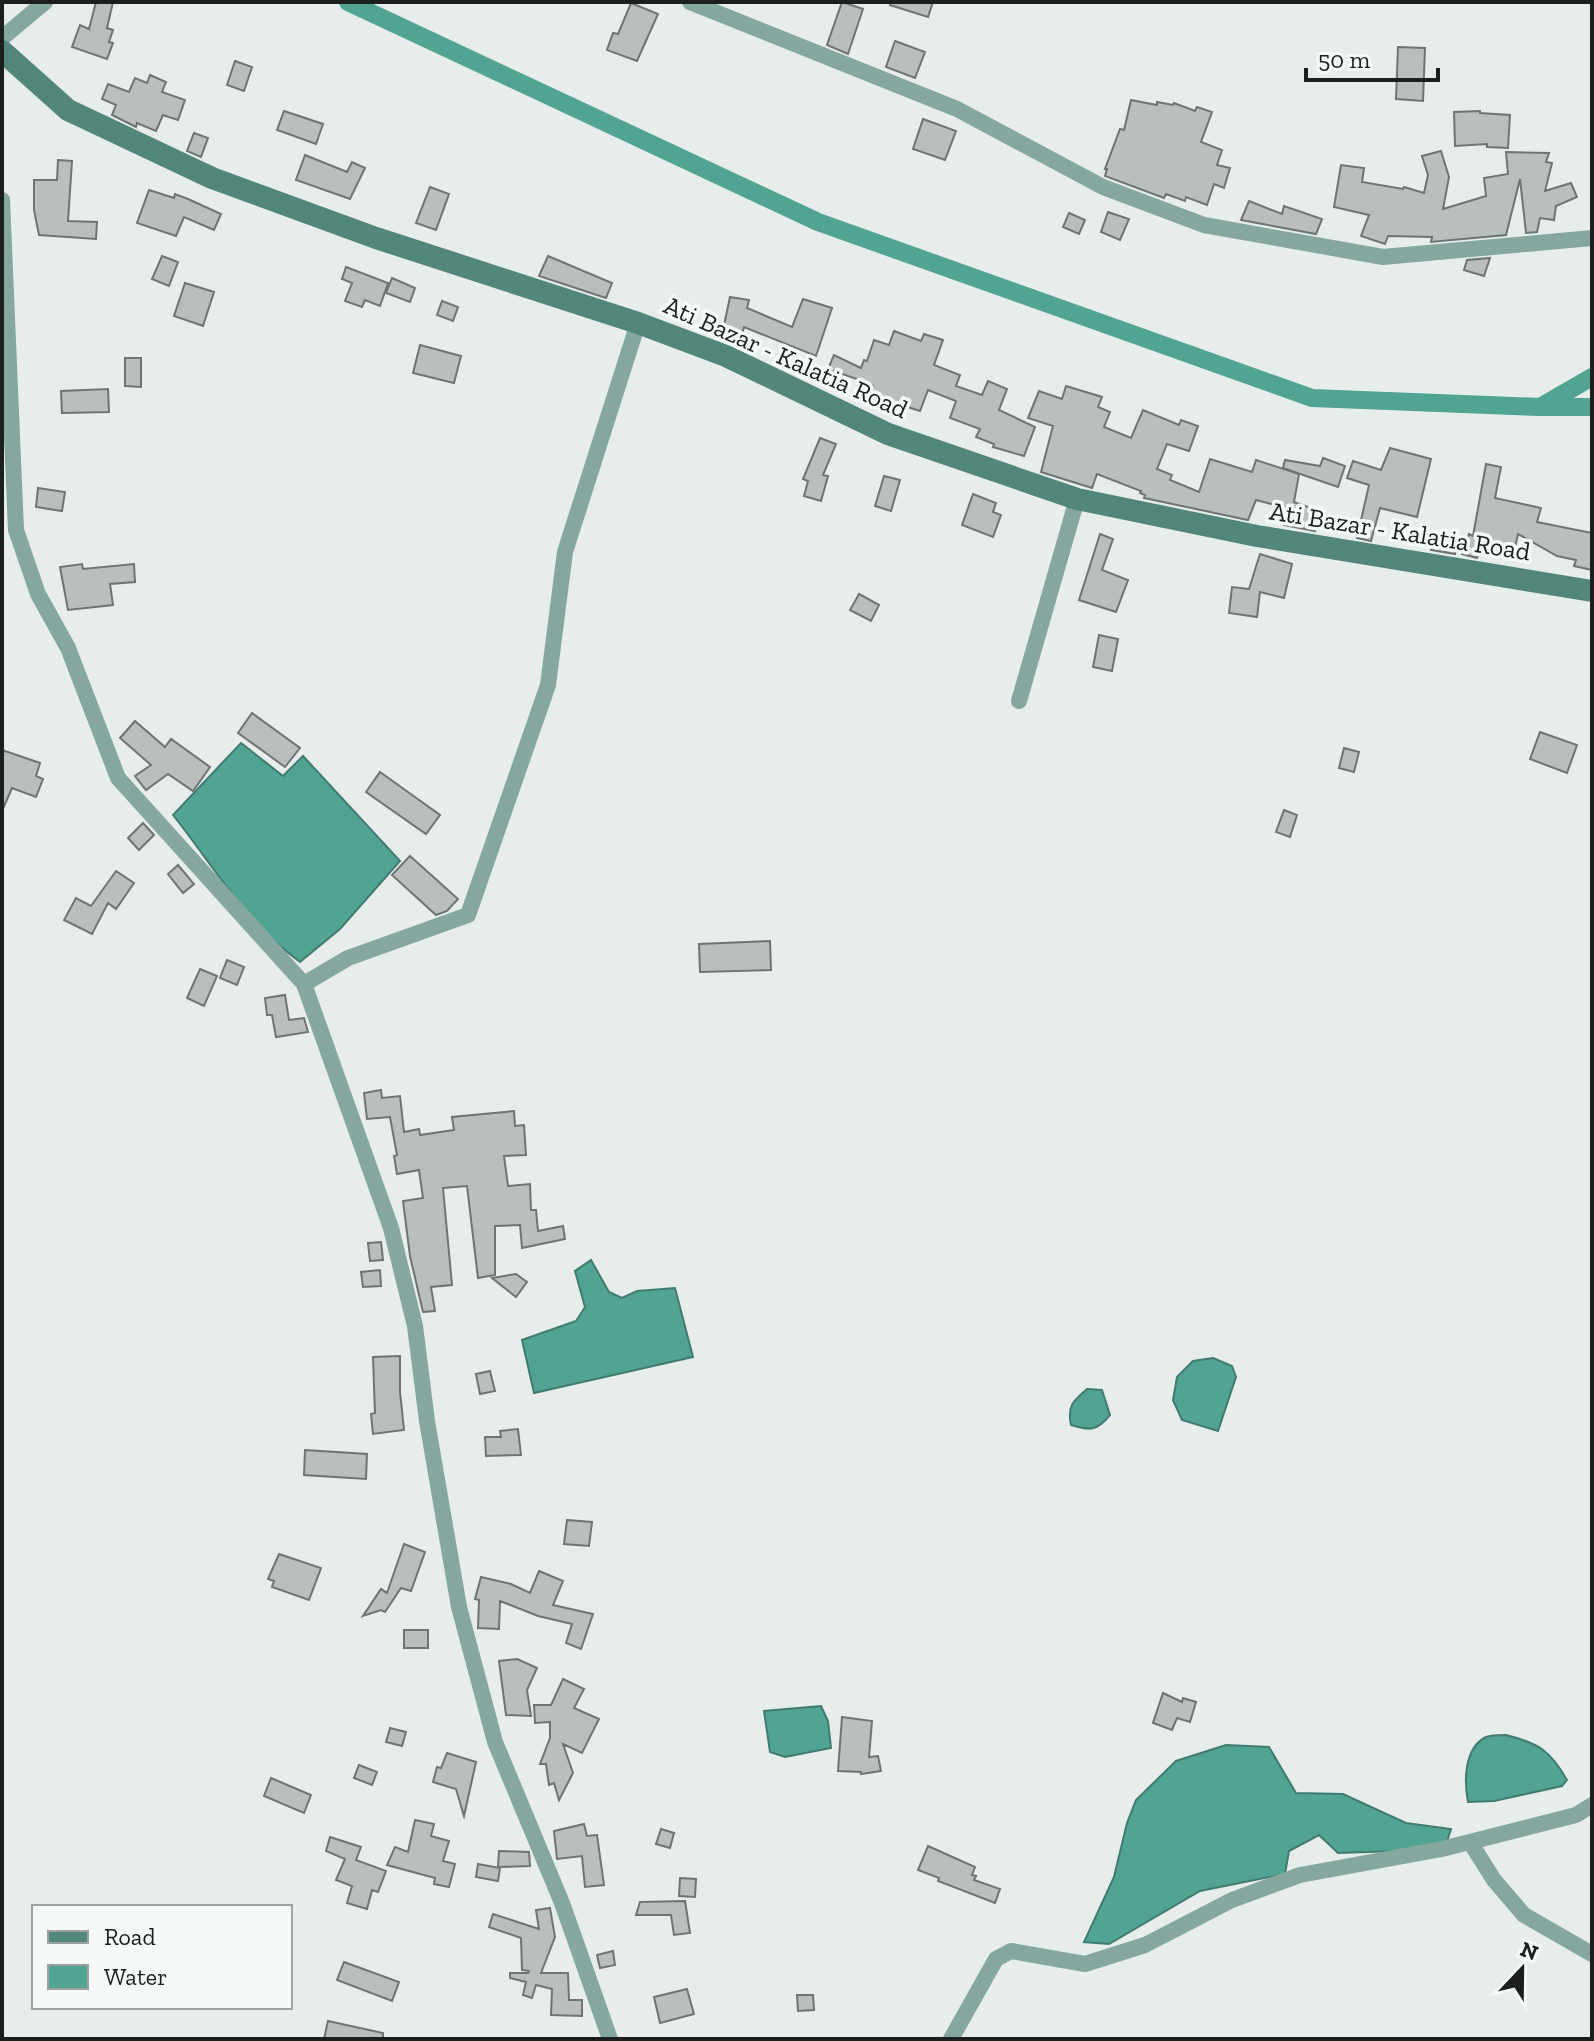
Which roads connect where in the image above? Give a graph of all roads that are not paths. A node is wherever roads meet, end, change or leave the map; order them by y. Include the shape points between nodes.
1 (45, 2) edge
2 (690, 2) edge
3 (2, 38) edge
4 (2, 51) edge
5 (2, 200) edge
6 (1592, 238) edge
7 (638, 323) junction
8 (1077, 499) junction
9 (1592, 591) edge
10 (1019, 701) dead end
11 (304, 984) junction
12 (1592, 1805) edge
13 (1470, 1842) junction
14 (1592, 1954) edge
15 (610, 2039) edge
16 (951, 2039) edge

1 - 3 street
2 - 6 street via 957,109 1103,187 1204,225 1383,257
4 - 7 main road, Ati Bazar - Kalatia Road via 68,110 212,178
5 - 11 street via 16,530 38,594 68,648 118,778
7 - 8 main road, Ati Bazar - Kalatia Road via 726,356 888,434
7 - 11 street via 565,552 548,685 468,915 348,958
8 - 9 main road, Ati Bazar - Kalatia Road via 1257,536
8 - 10 street
11 - 15 street via 391,1228 415,1326 459,1607 495,1742 562,1903
12 - 13 street via 1576,1815
13 - 14 street via 1524,1915
13 - 16 street via 1300,1875 1232,1900 1145,1945 1085,1964 1011,1951 996,1959

